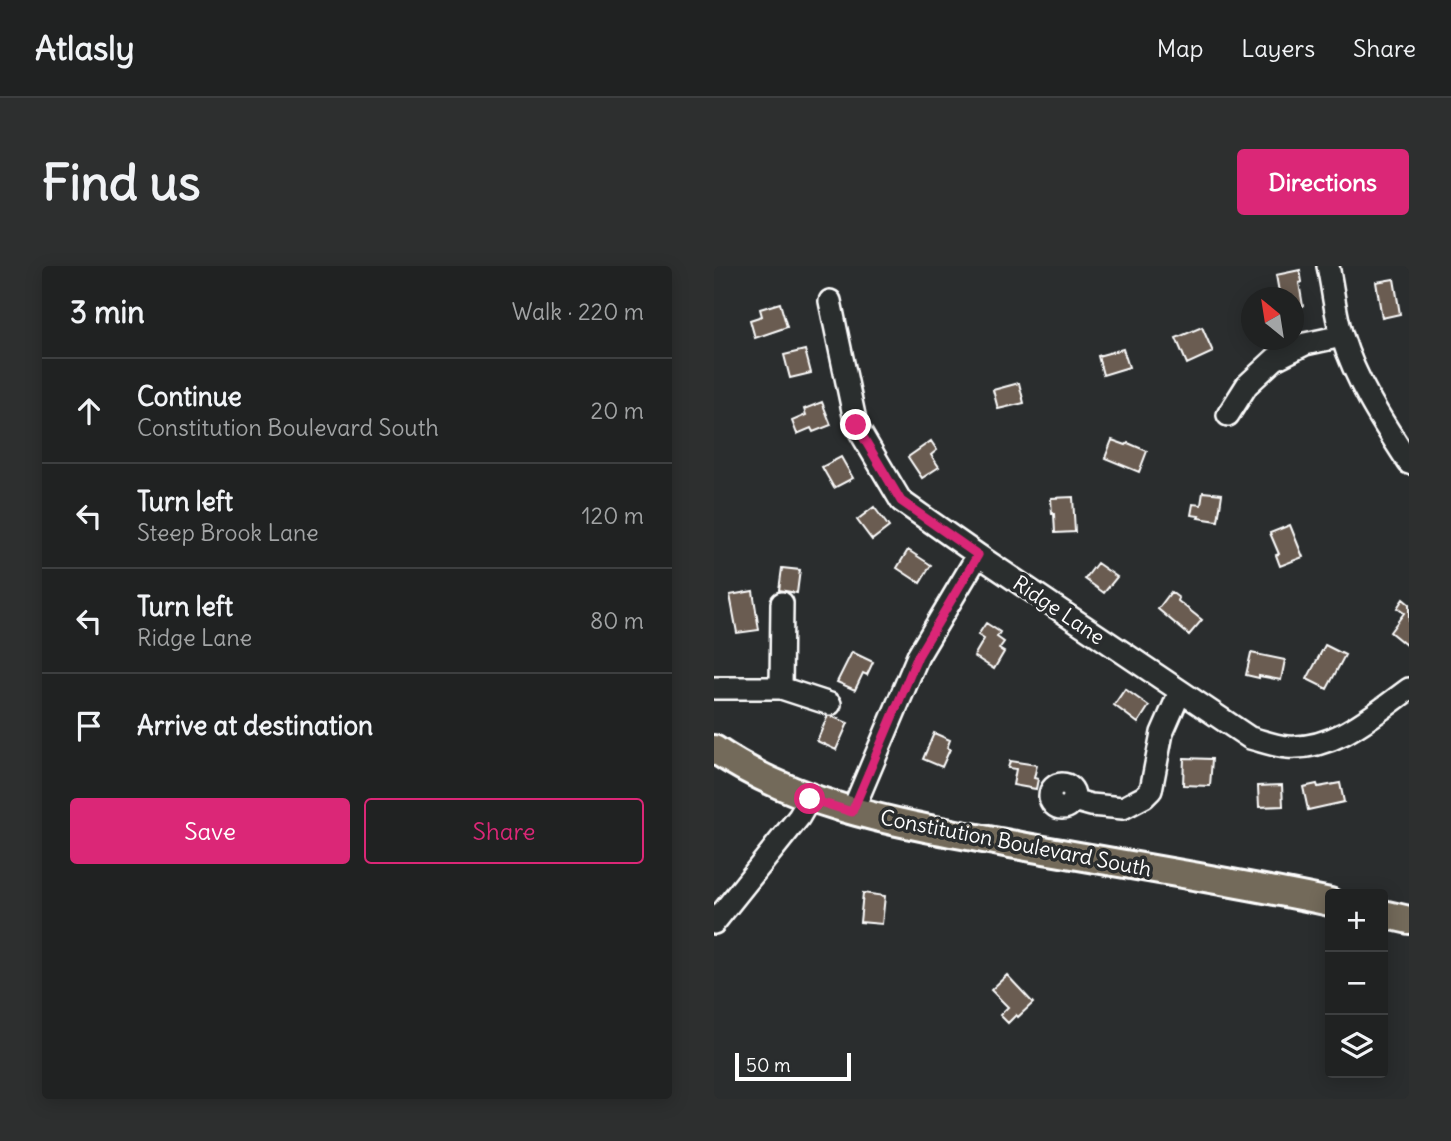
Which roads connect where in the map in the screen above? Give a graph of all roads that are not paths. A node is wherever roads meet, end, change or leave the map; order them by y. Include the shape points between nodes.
1 (1328, 266) edge
2 (830, 301) dead end
3 (1342, 336) junction
4 (1228, 415) dead end
5 (1409, 463) edge
6 (978, 555) junction
7 (782, 603) dead end
8 (714, 688) edge
9 (781, 688) junction
10 (1409, 689) edge
11 (1180, 692) junction
12 (830, 704) dead end
13 (714, 748) edge
14 (810, 799) junction
15 (1073, 800) dead end
16 (852, 812) junction
17 (1325, 901) edge
18 (1388, 915) edge
19 (1409, 920) edge
20 (714, 923) edge

1 - 3 street
2 - 6 street, Ridge Lane via 856,425 901,501
3 - 4 street via 1305,345 1275,359 1247,385
3 - 5 street via 1360,380
6 - 11 street, Ridge Lane
6 - 16 street via 918,656
7 - 9 street
8 - 9 street
9 - 12 street
10 - 11 street, Ridge Lane via 1347,733 1317,745 1287,747 1250,738
11 - 15 street via 1162,733 1151,790 1123,808
13 - 14 main road, Constitution Boulevard South
14 - 16 main road, Constitution Boulevard South
14 - 20 street
16 - 17 main road, Constitution Boulevard South
18 - 19 main road

